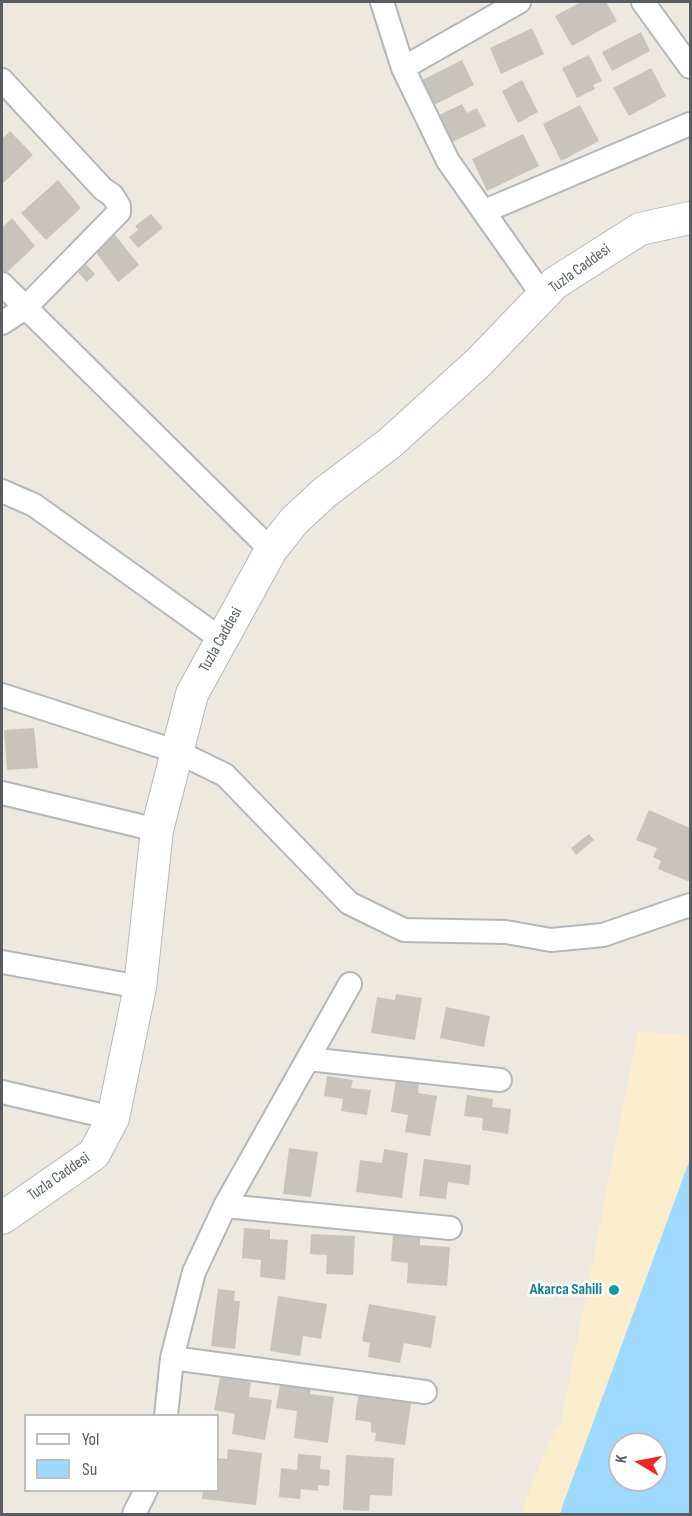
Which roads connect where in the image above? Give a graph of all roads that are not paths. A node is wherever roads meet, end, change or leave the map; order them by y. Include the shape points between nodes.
1 (382, 2) edge
2 (519, 2) edge
3 (643, 2) edge
4 (690, 67) edge
5 (403, 68) junction
6 (2, 80) edge
7 (690, 124) edge
8 (485, 211) junction
9 (690, 218) edge
10 (2, 284) edge
11 (543, 296) junction
12 (25, 308) junction
13 (2, 323) edge
14 (2, 491) edge
15 (271, 550) junction
16 (221, 639) junction
17 (2, 695) edge
18 (178, 752) junction
19 (2, 794) edge
20 (157, 830) junction
21 (690, 905) edge
22 (2, 962) edge
23 (350, 984) dead end
24 (140, 987) junction
25 (308, 1059) junction
26 (500, 1080) dead end
27 (2, 1092) edge
28 (113, 1118) junction
29 (225, 1206) junction
30 (2, 1218) edge
31 (450, 1228) dead end
32 (172, 1358) junction
33 (425, 1392) dead end
34 (166, 1414) edge
35 (146, 1492) edge
36 (134, 1515) edge

1 - 5 street
2 - 5 street
3 - 4 street
5 - 8 street via 448,161
6 - 12 street via 119,206 112,221
7 - 8 street
8 - 11 street
9 - 11 main road, Tuzla Caddesi via 640,229 555,283
10 - 12 street
11 - 15 main road, Tuzla Caddesi via 431,406 294,521
12 - 13 street
12 - 15 street
14 - 16 street via 34,505
15 - 16 main road, Tuzla Caddesi
16 - 18 main road, Tuzla Caddesi via 192,694
17 - 18 street
18 - 20 main road, Tuzla Caddesi
18 - 21 street via 225,775 349,903 404,930 506,932 551,940 603,935
19 - 20 street
20 - 24 main road, Tuzla Caddesi
22 - 24 street
23 - 25 street
24 - 28 main road, Tuzla Caddesi
25 - 26 street
25 - 29 street
27 - 28 street
28 - 30 main road, Tuzla Caddesi via 94,1154
29 - 31 street
29 - 32 street via 194,1272
32 - 33 street
32 - 34 street
35 - 36 street

